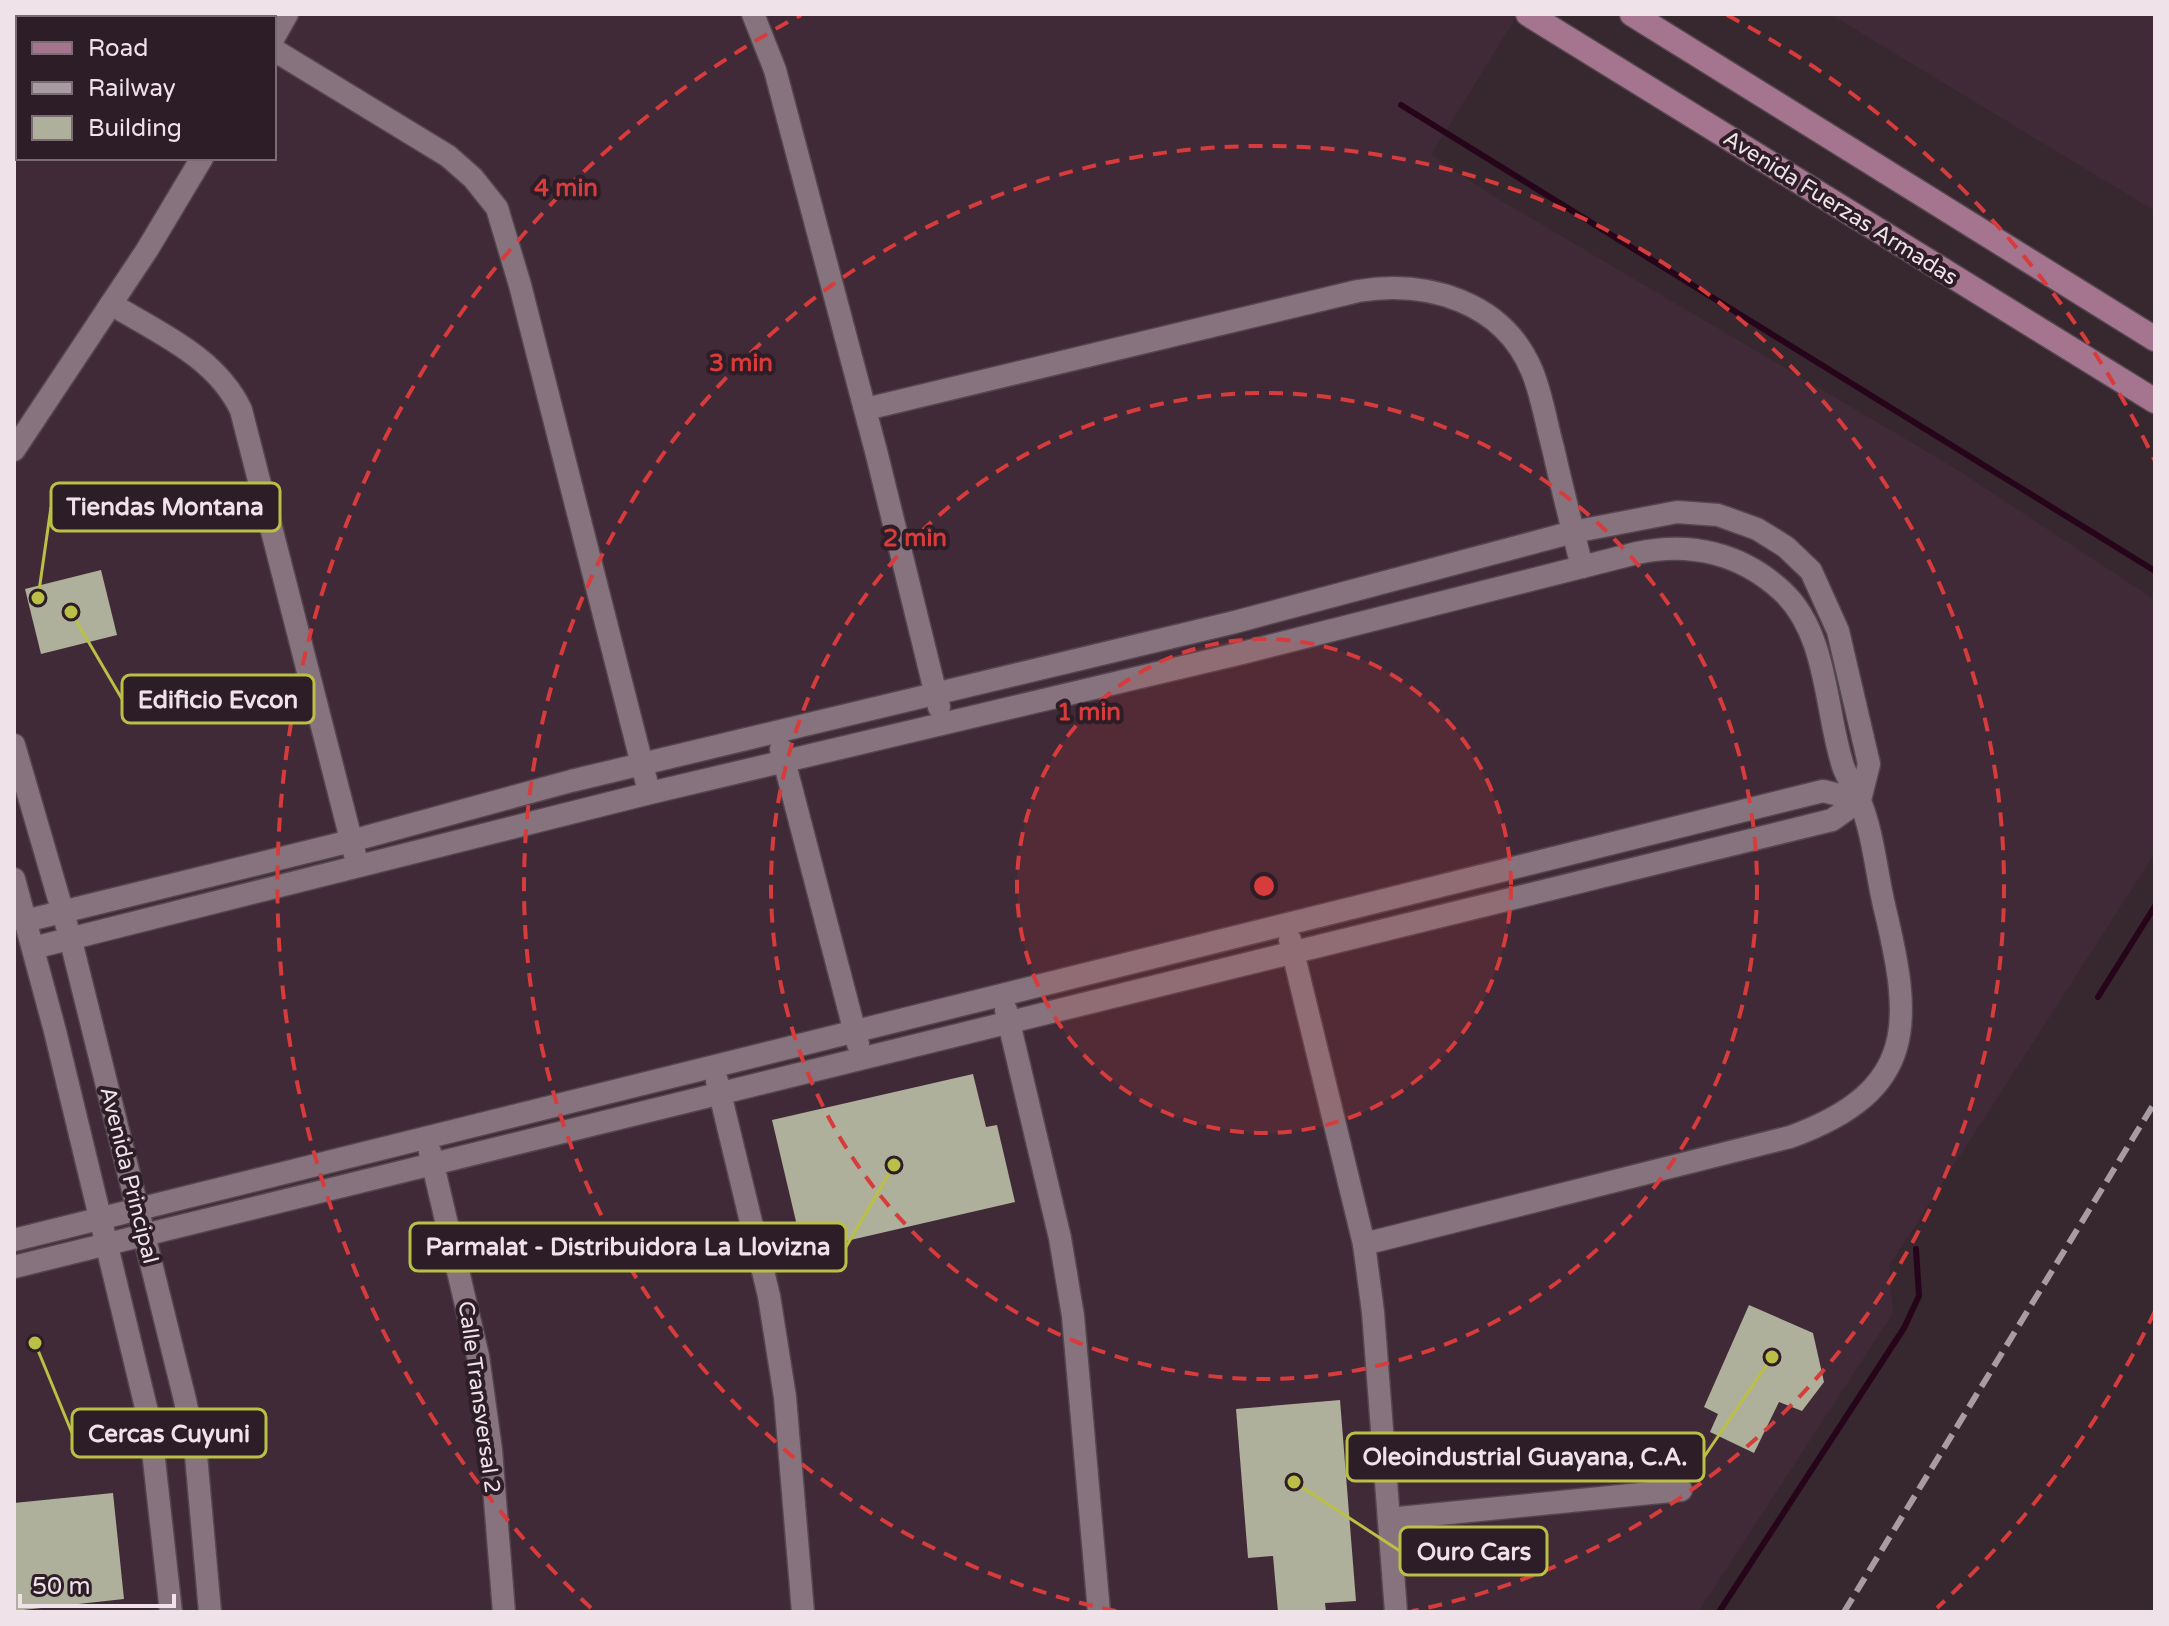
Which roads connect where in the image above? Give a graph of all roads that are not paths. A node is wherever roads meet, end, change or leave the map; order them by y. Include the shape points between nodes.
1 (287, 14) edge
2 (753, 14) edge
3 (1528, 14) edge
4 (1632, 14) edge
5 (276, 33) edge
6 (276, 51) edge
7 (201, 160) edge
8 (111, 304) junction
9 (2155, 339) edge
10 (2155, 401) edge
11 (866, 409) junction
12 (14, 450) edge
13 (1573, 532) junction
14 (1582, 567) junction
15 (1235, 622) junction
16 (1838, 631) junction
17 (1812, 638) junction
18 (1242, 653) junction
19 (935, 693) junction
20 (944, 723) junction
21 (776, 732) junction
22 (14, 745) edge
23 (784, 762) junction
24 (643, 766) junction
25 (650, 793) junction
26 (1860, 800) junction
27 (351, 841) junction
28 (358, 868) junction
29 (14, 879) edge
30 (61, 910) junction
31 (25, 921) junction
32 (1286, 926) junction
33 (70, 937) junction
34 (33, 948) junction
35 (1293, 953) junction
36 (1003, 996) junction
37 (1009, 1023) junction
38 (855, 1032) junction
39 (862, 1060) junction
40 (713, 1066) junction
41 (721, 1095) junction
42 (426, 1138) junction
43 (433, 1165) junction
44 (139, 1209) junction
45 (101, 1219) junction
46 (145, 1235) junction
47 (14, 1240) edge
48 (107, 1244) junction
49 (1364, 1244) junction
50 (14, 1267) edge
51 (1681, 1490) dead end
52 (201, 1508) junction
53 (162, 1512) junction
54 (1389, 1519) junction
55 (210, 1609) edge
56 (171, 1611) edge
57 (504, 1612) edge
58 (803, 1612) edge
59 (1099, 1612) edge
60 (1396, 1612) edge

1 - 5 street
2 - 11 street via 775,70
3 - 10 street, Avenida Fuerzas Armadas
4 - 9 street
6 - 24 street via 448,156 497,208
7 - 8 street
8 - 12 street
8 - 27 street via 203,360 241,410
11 - 13 street via 1358,291 1426,289 1493,318 1521,349 1539,394
11 - 19 street
13 - 14 street
13 - 15 street
13 - 16 street via 1677,512 1739,521 1800,559 1820,587
14 - 17 street via 1659,548 1722,553 1783,592
14 - 18 street
15 - 18 street
15 - 19 street
16 - 17 street
16 - 26 street via 1869,764
17 - 26 street via 1843,769
18 - 20 street
19 - 20 street
19 - 21 street
20 - 23 street
21 - 23 street
21 - 24 street
22 - 30 street, Avenida Principal
23 - 25 street
23 - 38 street
24 - 25 street
24 - 27 street
25 - 28 street
26 - 32 street via 1823,791
26 - 35 street via 1832,820
26 - 49 street via 1900,972 1903,1011 1892,1056 1863,1099 1835,1119 1778,1141
27 - 28 street
27 - 30 street
28 - 33 street
29 - 31 street, Avenida Principal
30 - 31 street
30 - 33 street, Avenida Principal
31 - 34 street, Avenida Principal
32 - 35 street
32 - 36 street
33 - 34 street
33 - 44 street, Avenida Principal
34 - 45 street, Avenida Principal
35 - 37 street
35 - 49 street
36 - 37 street
36 - 38 street
37 - 39 street
37 - 59 street via 1073,1316
38 - 39 street
38 - 40 street
39 - 41 street
40 - 41 street
40 - 42 street
41 - 43 street
41 - 58 street via 767,1283 780,1365
42 - 43 street, Calle Transversal 2
42 - 44 street
43 - 46 street
43 - 57 street, Calle Transversal 2 via 484,1391
44 - 45 street
44 - 46 street, Avenida Principal
45 - 47 street
45 - 48 street, Avenida Principal
46 - 48 street
46 - 52 street, Avenida Principal via 185,1400
48 - 50 street
48 - 53 street, Avenida Principal via 150,1424
49 - 54 street
51 - 54 street
52 - 53 street
52 - 55 street, Avenida Principal
53 - 56 street, Avenida Principal
54 - 60 street
55 - 56 street

